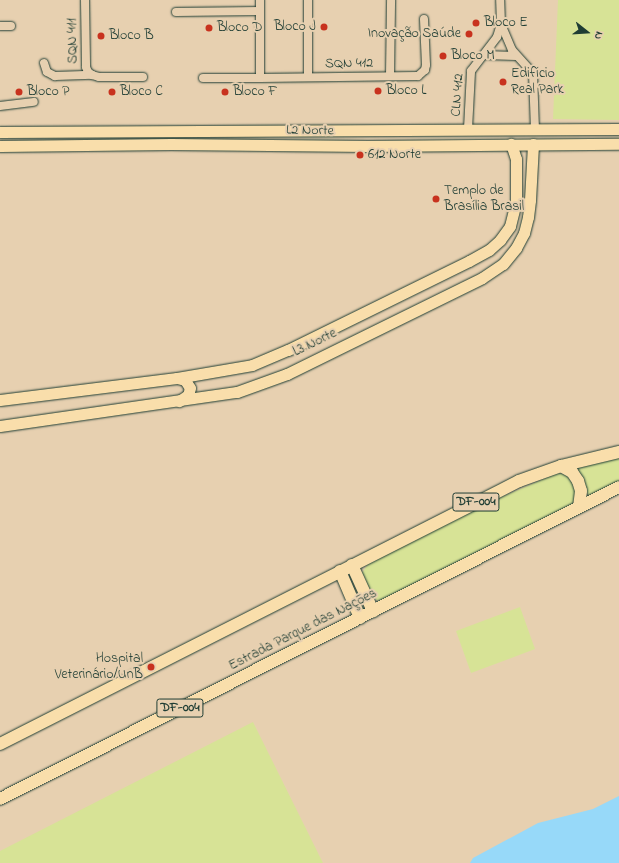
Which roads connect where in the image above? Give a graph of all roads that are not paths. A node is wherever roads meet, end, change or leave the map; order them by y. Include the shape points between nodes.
1 (85, 0) edge
2 (260, 0) edge
3 (308, 0) edge
4 (390, 0) edge
5 (500, 0) edge
6 (260, 11) junction
7 (176, 12) dead end
8 (424, 19) dead end
9 (501, 24) junction
10 (0, 26) edge
11 (11, 26) dead end
12 (484, 55) junction
13 (516, 56) junction
14 (44, 63) dead end
15 (92, 75) junction
16 (390, 76) junction
17 (143, 77) dead end
18 (308, 77) junction
19 (203, 78) dead end
20 (260, 78) junction
21 (34, 102) dead end
22 (0, 106) edge
23 (468, 129) junction
24 (535, 129) junction
25 (619, 129) edge
26 (422, 130) junction
27 (0, 132) edge
28 (110, 132) junction
29 (511, 144) junction
30 (533, 144) junction
31 (619, 144) edge
32 (106, 145) junction
33 (422, 145) junction
34 (0, 146) edge
35 (177, 378) junction
36 (0, 400) edge
37 (176, 402) junction
38 (0, 426) edge
39 (619, 452) edge
40 (561, 466) junction
41 (619, 487) edge
42 (579, 507) junction
43 (352, 565) junction
44 (340, 571) junction
45 (373, 612) junction
46 (360, 618) junction
47 (0, 744) edge
48 (0, 798) edge

1 - 15 street, SQN 411 via 86,67
2 - 6 street
3 - 18 street, SQN 412
4 - 16 street, SQN 412
5 - 9 street
6 - 7 street
6 - 20 street
8 - 16 street, SQN 412 via 425,70 418,76
9 - 12 street, CLN 412 via 494,43
9 - 13 street
10 - 11 street
12 - 13 street
12 - 23 street, CLN 412 via 471,71
13 - 24 street via 531,69 535,77
14 - 15 street via 47,72 55,76
15 - 17 street, SQN 411
16 - 18 street, SQN 412
18 - 20 street, SQN 412
19 - 20 street, SQN 412
21 - 22 street
23 - 24 main road, L2 Norte
23 - 26 main road, L2 Norte
24 - 25 main road, L2 Norte
26 - 28 main road, L2 Norte
26 - 33 main road
27 - 28 main road, L2 Norte
28 - 32 main road via 104,142
29 - 30 main road, L2 Norte
29 - 33 main road, L2 Norte
29 - 35 main road, L3 Norte via 516,159 516,202 510,226 489,250 271,358 234,369
30 - 31 main road, L2 Norte
30 - 37 main road, L3 Norte via 528,217 524,233 503,264 482,278 270,381 237,392
32 - 33 main road, L2 Norte
32 - 34 main road, L2 Norte
35 - 36 main road, L3 Norte
35 - 37 main road via 185,380 190,388 188,395
37 - 38 main road, L3 Norte
39 - 40 highway, DF-004
40 - 42 highway via 572,472 578,481 581,491
40 - 43 highway, DF-004 via 519,481
41 - 42 highway, Estrada Parque das Nações / DF-004
42 - 45 highway, Estrada Parque das Nações / DF-004
43 - 44 highway, DF-004
43 - 45 highway
44 - 46 highway
44 - 47 highway, DF-004
45 - 46 highway, Estrada Parque das Nações / DF-004
46 - 48 highway, Estrada Parque das Nações / DF-004

